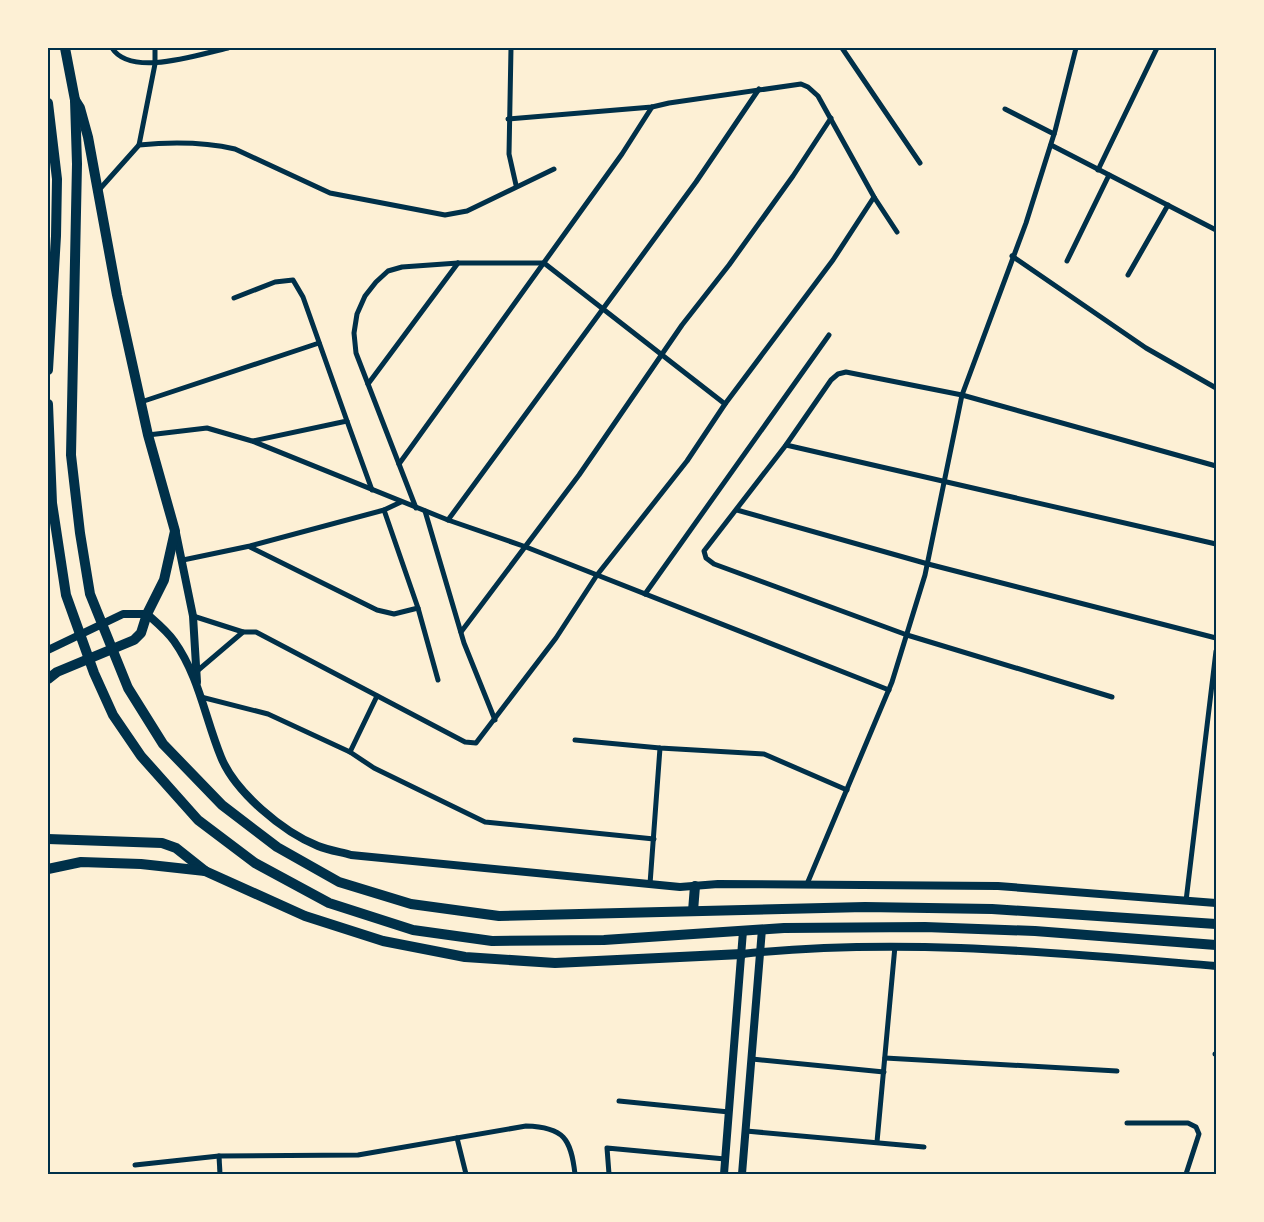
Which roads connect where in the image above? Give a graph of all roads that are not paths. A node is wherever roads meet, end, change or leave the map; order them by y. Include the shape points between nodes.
1 (65, 48) edge
2 (112, 48) edge
3 (155, 48) edge
4 (228, 48) edge
5 (511, 48) edge
6 (842, 48) edge
7 (1076, 48) edge
8 (1157, 48) edge
9 (155, 64) junction
10 (759, 89) junction
11 (75, 100) junction
12 (48, 103) edge
13 (652, 107) junction
14 (1005, 109) dead end
15 (831, 118) junction
16 (508, 119) junction
17 (1054, 134) junction
18 (139, 145) junction
19 (1051, 145) junction
20 (920, 163) dead end
21 (554, 169) dead end
22 (1098, 170) junction
23 (1109, 175) junction
24 (516, 185) junction
25 (97, 192) junction
26 (874, 197) junction
27 (1168, 205) junction
28 (1216, 230) edge
29 (897, 232) dead end
30 (1012, 256) junction
31 (1067, 260) dead end
32 (458, 262) junction
33 (544, 263) junction
34 (1128, 275) dead end
35 (234, 298) dead end
36 (603, 308) junction
37 (829, 335) dead end
38 (319, 344) junction
39 (661, 355) junction
40 (48, 370) edge
41 (368, 384) junction
42 (1216, 388) edge
43 (962, 396) junction
44 (140, 402) junction
45 (48, 404) edge
46 (726, 404) junction
47 (347, 421) junction
48 (148, 435) junction
49 (252, 441) junction
50 (786, 445) junction
51 (399, 464) junction
52 (1216, 466) edge
53 (944, 483) junction
54 (372, 490) junction
55 (402, 502) junction
56 (416, 508) junction
57 (384, 510) junction
58 (737, 510) junction
59 (425, 511) junction
60 (448, 520) junction
61 (175, 531) junction
62 (1216, 544) edge
63 (250, 546) junction
64 (526, 546) junction
65 (183, 560) junction
66 (928, 564) junction
67 (597, 575) junction
68 (644, 594) junction
69 (418, 608) junction
70 (147, 614) junction
71 (193, 616) junction
72 (242, 632) junction
73 (461, 632) junction
74 (907, 635) junction
75 (1216, 638) edge
76 (48, 650) edge
77 (1216, 651) edge
78 (196, 672) junction
79 (48, 679) edge
80 (438, 680) dead end
81 (197, 684) junction
82 (889, 690) junction
83 (377, 696) junction
84 (201, 697) junction
85 (1112, 697) dead end
86 (495, 720) junction
87 (575, 740) dead end
88 (660, 748) junction
89 (350, 752) junction
90 (847, 790) junction
91 (48, 839) edge
92 (654, 839) junction
93 (48, 868) edge
94 (205, 871) junction
95 (650, 884) junction
96 (807, 884) junction
97 (695, 886) junction
98 (1186, 901) junction
99 (1216, 903) edge
100 (693, 911) junction
101 (1216, 924) edge
102 (762, 930) junction
103 (743, 931) junction
104 (1216, 945) edge
105 (895, 946) junction
106 (760, 952) junction
107 (742, 954) junction
108 (1216, 966) edge
109 (885, 1058) junction
110 (752, 1059) junction
111 (1117, 1071) dead end
112 (884, 1072) junction
113 (619, 1101) dead end
114 (729, 1112) junction
115 (1127, 1123) dead end
116 (746, 1131) junction
117 (456, 1138) junction
118 (877, 1142) junction
119 (924, 1147) dead end
120 (220, 1156) junction
121 (725, 1159) junction
122 (135, 1164) dead end
123 (220, 1174) edge
124 (466, 1174) edge
125 (575, 1174) edge
126 (609, 1174) edge
127 (724, 1174) edge
128 (742, 1174) edge
129 (1186, 1174) edge

1 - 11 main road
2 - 9 street via 128,60
3 - 9 street
4 - 9 street
5 - 16 street
6 - 20 street
7 - 17 street
8 - 22 street
9 - 18 street
10 - 13 street
10 - 15 street via 793,84 808,87 818,96
10 - 36 street via 696,182
11 - 25 main road via 86,128
11 - 100 main road via 77,164 71,455 80,533 90,594 116,663 163,744 222,805 277,847 339,882 411,904 499,916
12 - 40 main road via 57,179
13 - 16 street
13 - 33 street
14 - 17 street
15 - 26 street
15 - 39 street via 729,266
16 - 24 street via 509,154
17 - 19 street
18 - 24 street via 168,143 235,149 330,193 445,214 467,211
18 - 25 street
19 - 22 street
19 - 30 street
21 - 24 street
22 - 23 street
23 - 27 street
23 - 31 street
25 - 44 main road
26 - 29 street
26 - 46 street via 833,260
27 - 28 street
27 - 34 street
30 - 42 street via 1146,348
30 - 43 street
32 - 33 street
32 - 41 street
32 - 41 street via 388,271 365,296 357,314 354,333 356,353
33 - 36 street
33 - 51 street
35 - 38 street via 275,282 293,280 303,297
36 - 39 street
36 - 60 street
37 - 68 street
38 - 44 street
38 - 47 street
39 - 46 street
39 - 64 street
41 - 51 street
43 - 50 street via 846,372 838,374
43 - 52 street
43 - 53 street
44 - 48 main road
45 - 103 main road via 52,503 66,595 94,673 113,715 141,756 198,820 255,863 329,904 413,930 492,941 604,940
46 - 67 street via 687,461
47 - 49 street
47 - 54 street
48 - 49 street via 208,428
48 - 61 main road
49 - 54 street
50 - 53 street
50 - 58 street
51 - 56 street
53 - 62 street
53 - 66 street
54 - 55 street
55 - 56 street
55 - 57 street
56 - 59 street
57 - 63 street
57 - 69 street
58 - 66 street
58 - 74 street via 704,551 706,558 714,564
59 - 60 street
59 - 73 street
60 - 64 street
61 - 65 street
61 - 70 main road via 164,580
63 - 65 street
63 - 69 street via 377,610 394,614
64 - 67 street
64 - 73 street
65 - 71 street
66 - 74 street
66 - 75 street
67 - 68 street
67 - 86 street via 556,638
68 - 82 street
69 - 80 street
70 - 76 street via 123,614
70 - 79 main road via 141,633 134,640 57,672
70 - 81 street via 174,640
71 - 72 street
71 - 78 street
72 - 78 street
72 - 83 street via 256,632
73 - 86 street
74 - 82 street
74 - 85 street
77 - 98 street
78 - 81 street
81 - 84 street
82 - 90 street
83 - 86 street via 470,744 483,736
83 - 89 street
84 - 89 street via 268,714
84 - 95 street via 221,758 232,778 248,796 291,831 317,846 351,855
87 - 88 street
88 - 90 street via 764,754
88 - 92 street
89 - 92 street via 374,768 485,822
90 - 96 street
91 - 94 main road via 162,843 182,852
92 - 95 street
93 - 94 main road via 81,862
94 - 107 main road via 305,916 383,942 465,957 555,963
95 - 97 street
96 - 97 street
96 - 98 street via 998,886
97 - 100 main road
98 - 99 street
100 - 101 main road via 865,906 992,909
102 - 103 main road
102 - 104 main road via 925,927 1025,930
102 - 106 street
103 - 107 street
105 - 106 street
105 - 108 street via 1013,949
105 - 109 street
106 - 107 street
106 - 110 street
107 - 114 street
109 - 111 street
109 - 112 street
110 - 112 street
110 - 116 street
112 - 118 street
113 - 114 street
114 - 121 street
115 - 129 street via 1188,1122 1196,1127 1199,1134
116 - 118 street
116 - 128 street
117 - 120 street via 358,1155
117 - 124 street
117 - 125 street via 526,1126 542,1127 565,1138 573,1150
118 - 119 street
120 - 122 street
120 - 123 street
121 - 126 street via 607,1148
121 - 127 street

